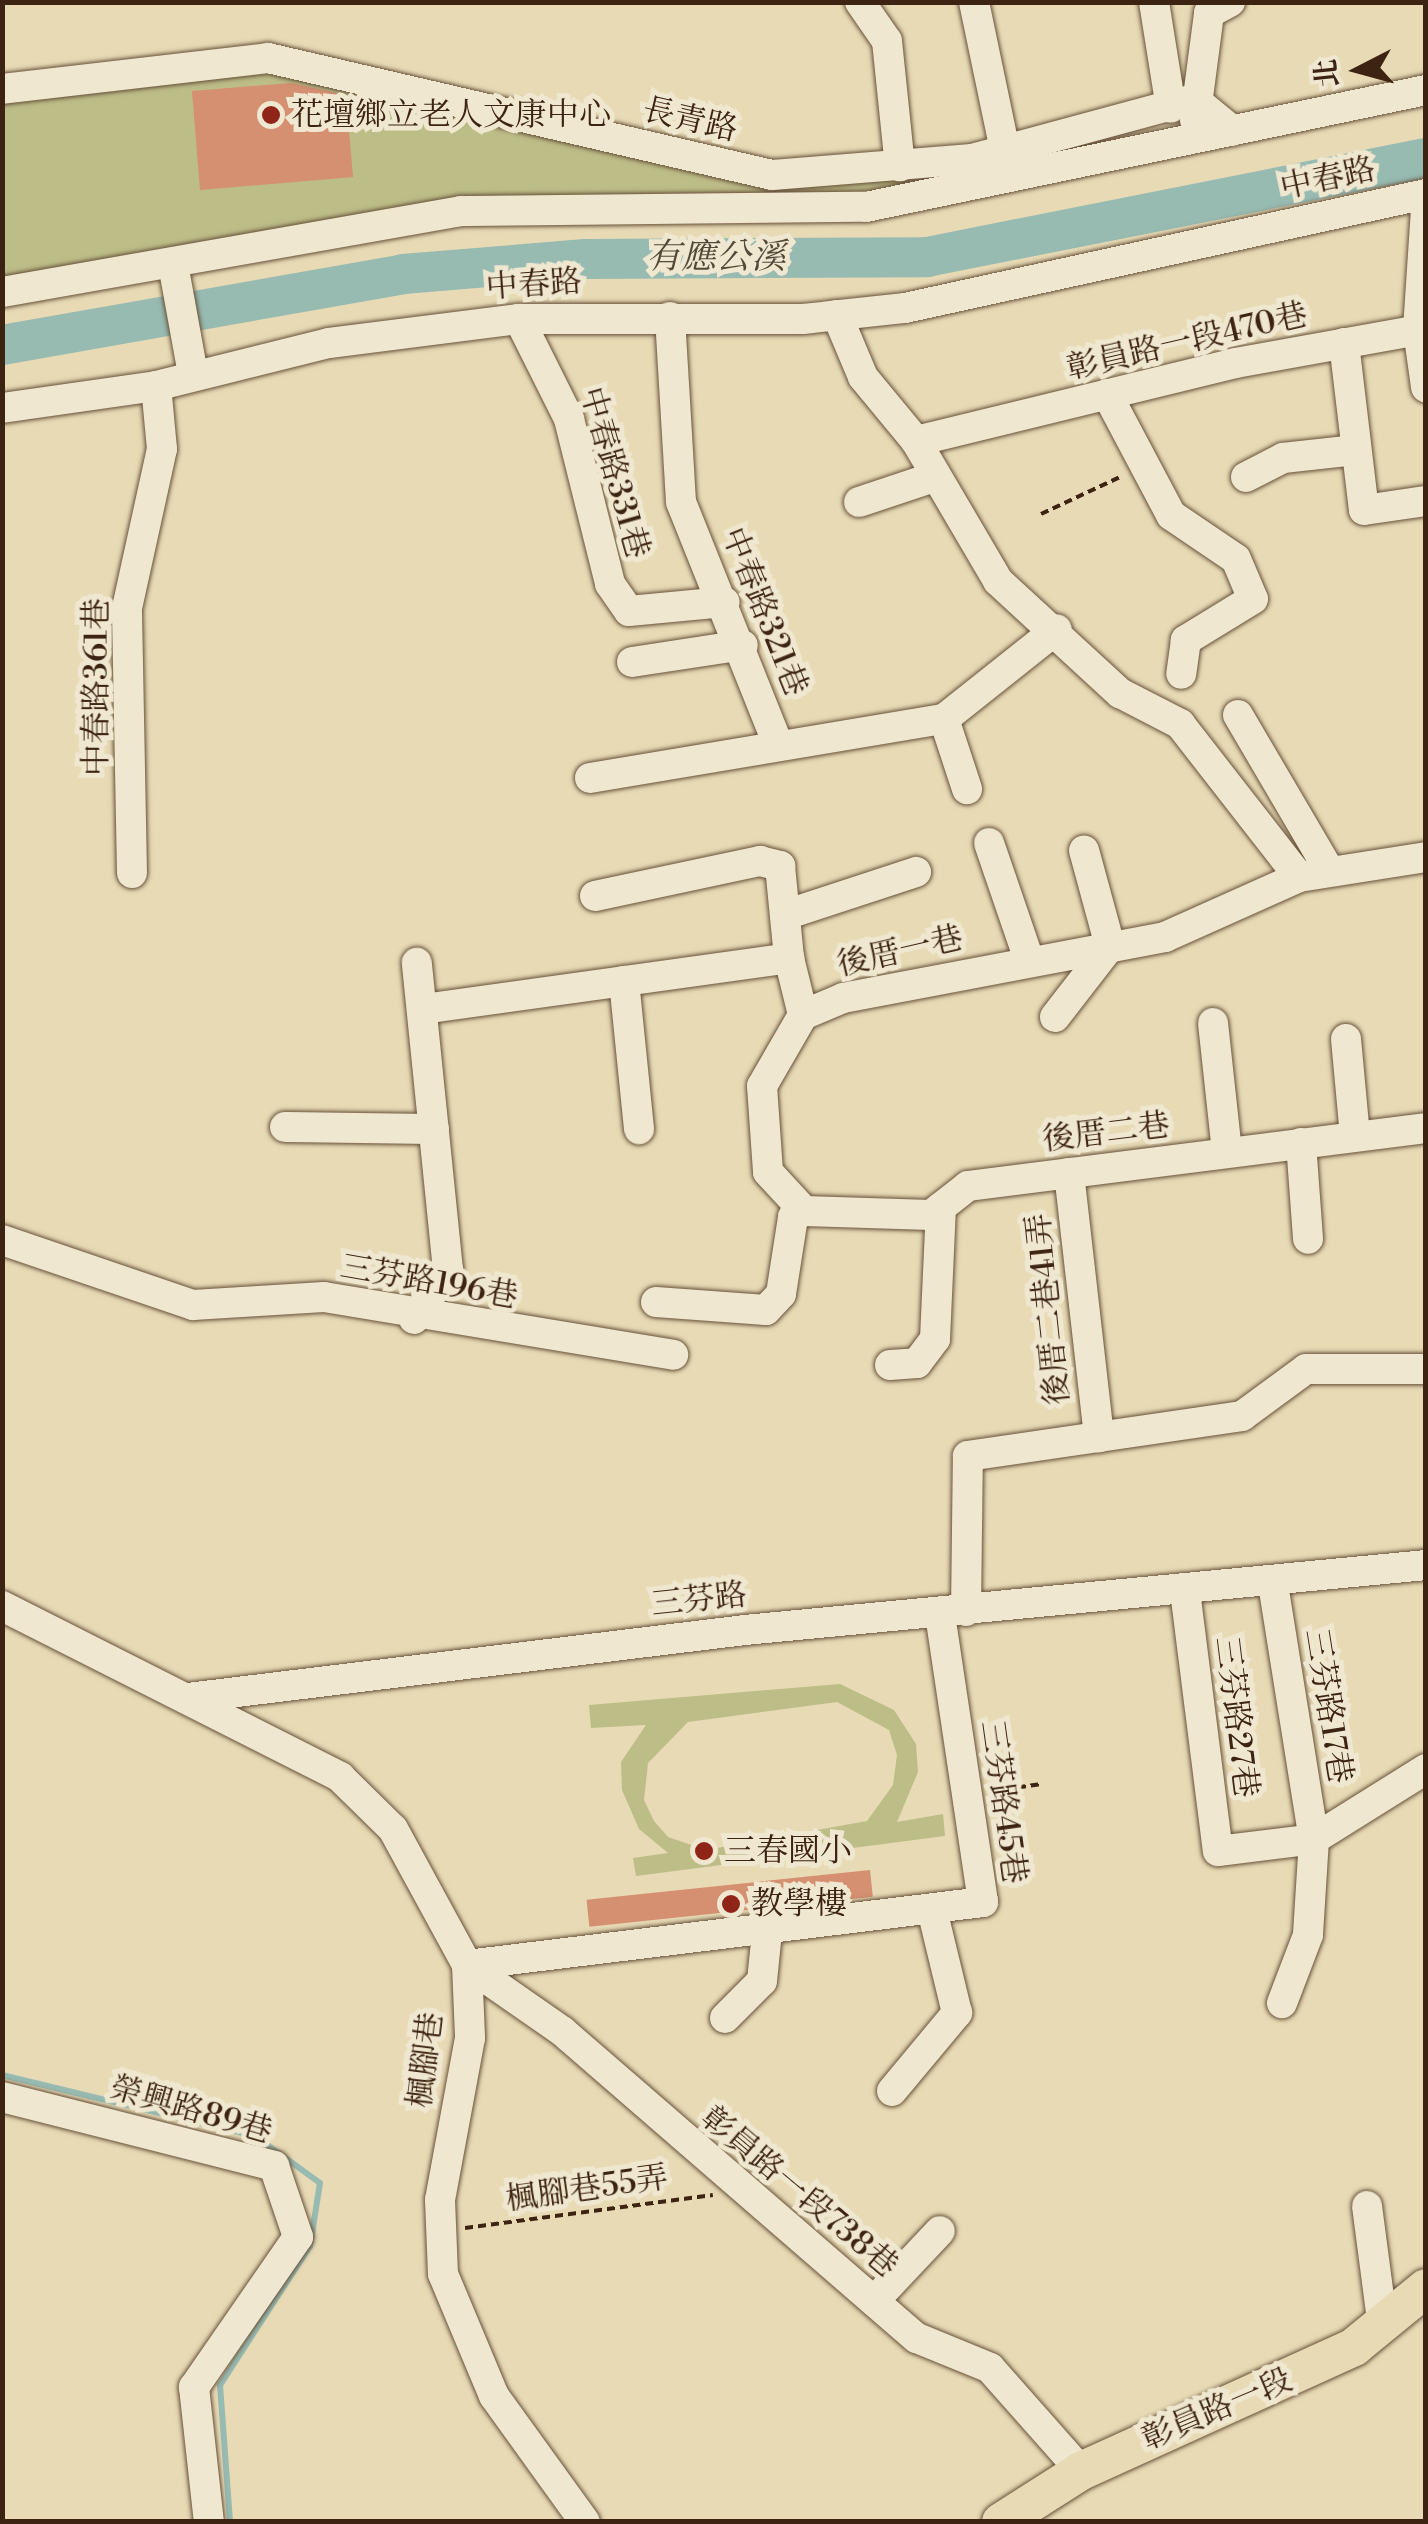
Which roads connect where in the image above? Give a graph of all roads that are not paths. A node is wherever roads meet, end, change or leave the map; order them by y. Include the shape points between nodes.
1 (860, 2) edge
2 (974, 2) edge
3 (1154, 2) edge
4 (1230, 2) edge
5 (2, 89) edge
6 (1426, 90) edge
7 (1202, 106) junction
8 (1170, 108) junction
9 (1233, 131) junction
10 (1184, 140) junction
11 (1005, 151) junction
12 (900, 166) junction
13 (1426, 194) edge
14 (1426, 209) edge
15 (173, 264) junction
16 (2, 292) edge
17 (836, 315) junction
18 (670, 317) junction
19 (519, 319) junction
20 (1418, 330) junction
21 (1344, 343) junction
22 (193, 374) junction
23 (156, 386) junction
24 (1426, 387) edge
25 (1108, 394) junction
26 (2, 408) edge
27 (916, 440) junction
28 (1356, 450) junction
29 (934, 477) junction
30 (1246, 477) dead end
31 (1426, 501) edge
32 (859, 502) dead end
33 (725, 602) junction
34 (1057, 629) junction
35 (743, 645) junction
36 (632, 662) dead end
37 (1181, 674) dead end
38 (1238, 715) dead end
39 (944, 719) junction
40 (778, 745) junction
41 (590, 778) dead end
42 (967, 789) dead end
43 (990, 844) dead end
44 (1084, 850) dead end
45 (1426, 858) edge
46 (1329, 870) junction
47 (916, 872) dead end
48 (132, 873) dead end
49 (1298, 878) junction
50 (594, 896) dead end
51 (785, 914) junction
52 (1110, 946) junction
53 (789, 958) junction
54 (1029, 960) junction
55 (416, 963) dead end
56 (624, 981) junction
57 (423, 1009) junction
58 (802, 1015) junction
59 (1056, 1017) dead end
60 (1212, 1024) dead end
61 (1346, 1039) dead end
62 (285, 1127) dead end
63 (1426, 1128) edge
64 (434, 1129) junction
65 (639, 1129) dead end
66 (1355, 1136) junction
67 (1302, 1143) junction
68 (1227, 1152) junction
69 (1069, 1173) junction
70 (941, 1207) junction
71 (804, 1211) junction
72 (1308, 1239) dead end
73 (2, 1240) edge
74 (656, 1302) dead end
75 (414, 1319) junction
76 (673, 1356) dead end
77 (890, 1365) dead end
78 (1426, 1369) edge
79 (1099, 1437) junction
80 (1426, 1565) edge
81 (1273, 1584) junction
82 (1185, 1591) junction
83 (2, 1606) edge
84 (953, 1612) junction
85 (188, 1698) junction
86 (1426, 1769) edge
87 (1314, 1839) junction
88 (933, 1914) junction
89 (767, 1932) junction
90 (467, 1965) junction
91 (1282, 2003) dead end
92 (725, 2018) dead end
93 (892, 2091) dead end
94 (2, 2098) edge
95 (1367, 2206) dead end
96 (940, 2231) dead end
97 (1426, 2288) edge
98 (874, 2301) junction
99 (1383, 2326) junction
100 (1081, 2470) junction
101 (210, 2522) edge
102 (586, 2522) edge
103 (1001, 2522) edge

1 - 12 street via 887,40
2 - 11 street
3 - 8 street
4 - 7 street via 1209,13
5 - 12 street, 長青路 via 268,58 772,175
6 - 9 street, 中春路
7 - 8 street, 長青路 via 1194,99
7 - 9 street
7 - 10 street
8 - 11 street, 長青路
9 - 10 street, 中春路
10 - 15 street, 中春路 via 866,207 461,212
11 - 12 street, 長青路
13 - 17 street, 中春路
14 - 20 street
15 - 16 street, 中春路
15 - 22 street
17 - 18 street, 中春路
17 - 27 street via 863,377
18 - 19 street, 中春路
18 - 33 street, 中春路321巷 via 681,502
19 - 22 street, 中春路 via 328,343
19 - 33 street, 中春路331巷 via 569,419 610,584 629,612
20 - 21 street, 彰員路一段470巷
20 - 24 street
21 - 25 street, 彰員路一段470巷
21 - 28 street
22 - 23 street, 中春路
23 - 26 street, 中春路
23 - 48 street, 中春路361巷 via 162,449 127,608
25 - 27 street, 彰員路一段470巷
25 - 37 street via 1171,515 1236,559 1253,598 1186,640
27 - 29 street
28 - 30 street via 1283,458
28 - 31 street via 1364,510
29 - 32 street
29 - 34 street via 998,582
33 - 35 street, 中春路321巷
34 - 39 street
34 - 49 street via 1120,694 1180,724
35 - 36 street
35 - 40 street, 中春路321巷
38 - 46 street
39 - 40 street
39 - 42 street
40 - 41 street, 中春路321巷
43 - 54 street
44 - 52 street
45 - 46 street, 後厝一巷
46 - 49 street, 後厝一巷
47 - 51 street
49 - 52 street, 後厝一巷 via 1198,926
50 - 51 street via 760,861 780,866
51 - 53 street
52 - 54 street, 後厝一巷
52 - 59 street
53 - 56 street, 後厝一巷
53 - 58 street, 後厝一巷
54 - 58 street, 後厝一巷
55 - 57 street
56 - 57 street, 後厝一巷
56 - 65 street
57 - 64 street
58 - 71 street via 762,1086 768,1172
60 - 68 street
61 - 66 street
62 - 64 street
63 - 66 street, 後厝二巷
64 - 75 street via 448,1270
66 - 67 street, 後厝二巷
67 - 68 street, 後厝二巷
67 - 72 street
68 - 69 street, 後厝二巷
69 - 70 street, 後厝二巷 via 968,1186
69 - 79 street, 後厝二巷41弄
70 - 71 street, 後厝二巷 via 931,1215
70 - 77 street via 936,1339 917,1363
71 - 74 street via 793,1216 781,1294 766,1310
73 - 75 street, 三芬路196巷 via 153,1298 193,1305 324,1297
75 - 76 street, 三芬路196巷
78 - 79 street via 1306,1369 1242,1416
79 - 84 street, 三芬路45巷 via 968,1456
80 - 81 street, 三芬路
81 - 82 street, 三芬路
81 - 87 street, 三芬路17巷
82 - 84 street, 三芬路
82 - 87 street, 三芬路27巷 via 1218,1851
83 - 85 street
84 - 85 street, 三芬路
84 - 88 street, 三芬路45巷 via 983,1902
85 - 90 street, 楓腳巷 via 340,1776 393,1829
86 - 87 street
87 - 91 street, 三芬路17巷 via 1308,1934
88 - 89 street, 三芬路45巷
88 - 93 street via 957,2013
89 - 90 street, 三芬路45巷
89 - 92 street via 762,1980
90 - 98 street, 彰員路一段738巷 via 562,2031 738,2192
90 - 102 street, 楓腳巷 via 470,2038 442,2231 443,2274 494,2396
94 - 101 street, 榮興路89巷 via 274,2166 298,2238 194,2387
95 - 99 street
96 - 98 street
97 - 99 main road, 彰員路一段
98 - 100 street, 彰員路一段738巷 via 917,2338 990,2368
99 - 100 main road, 彰員路一段 via 1287,2383
100 - 103 main road, 彰員路一段

